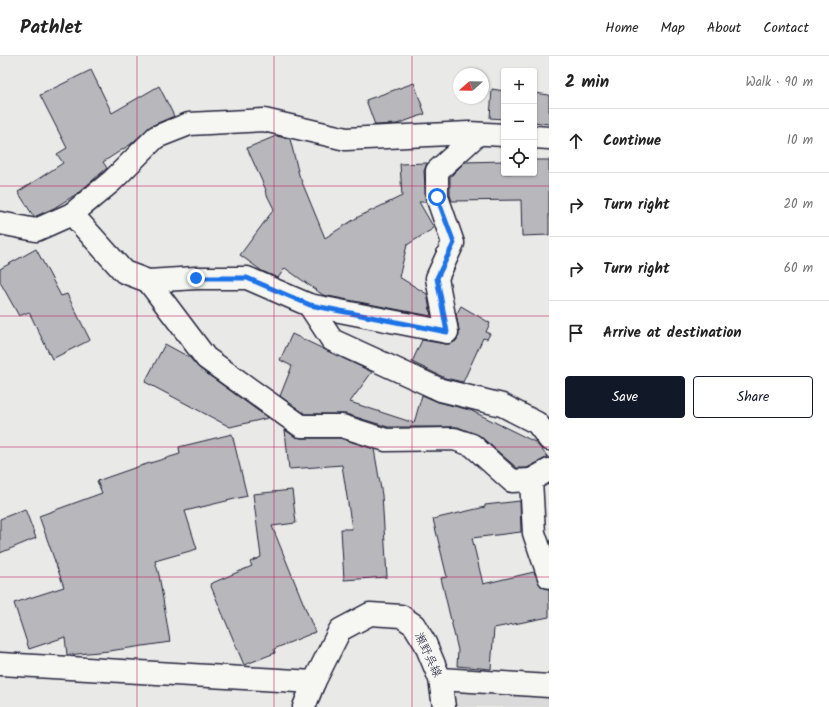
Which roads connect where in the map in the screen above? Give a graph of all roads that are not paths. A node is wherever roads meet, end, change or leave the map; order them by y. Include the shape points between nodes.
1 (478, 134) junction
2 (501, 135) edge
3 (537, 137) edge
4 (549, 138) edge
5 (72, 214) junction
6 (0, 223) edge
7 (148, 281) junction
8 (310, 305) junction
9 (549, 439) edge
10 (540, 475) edge
11 (549, 577) edge
12 (0, 664) edge
13 (440, 679) junction
14 (314, 682) junction
15 (549, 686) edge
16 (304, 707) edge
17 (444, 707) edge

1 - 2 street
1 - 5 street via 346,139 264,120 189,124 156,137 112,181
1 - 8 street via 437,170 437,197 454,243 437,278 447,332
3 - 4 street
5 - 6 street via 36,230
5 - 7 street via 124,272
7 - 8 street via 247,278
7 - 10 street via 206,358 301,426 342,426 386,440 454,439 472,445 512,481
8 - 9 street via 332,340 441,390 502,405 537,423
10 - 11 street via 534,533
12 - 14 street
13 - 14 street, 瀬野呉線 via 425,642 414,625 401,616 370,614 340,630
13 - 15 street
13 - 17 street, 瀬野呉線
14 - 16 street, 瀬野呉線

